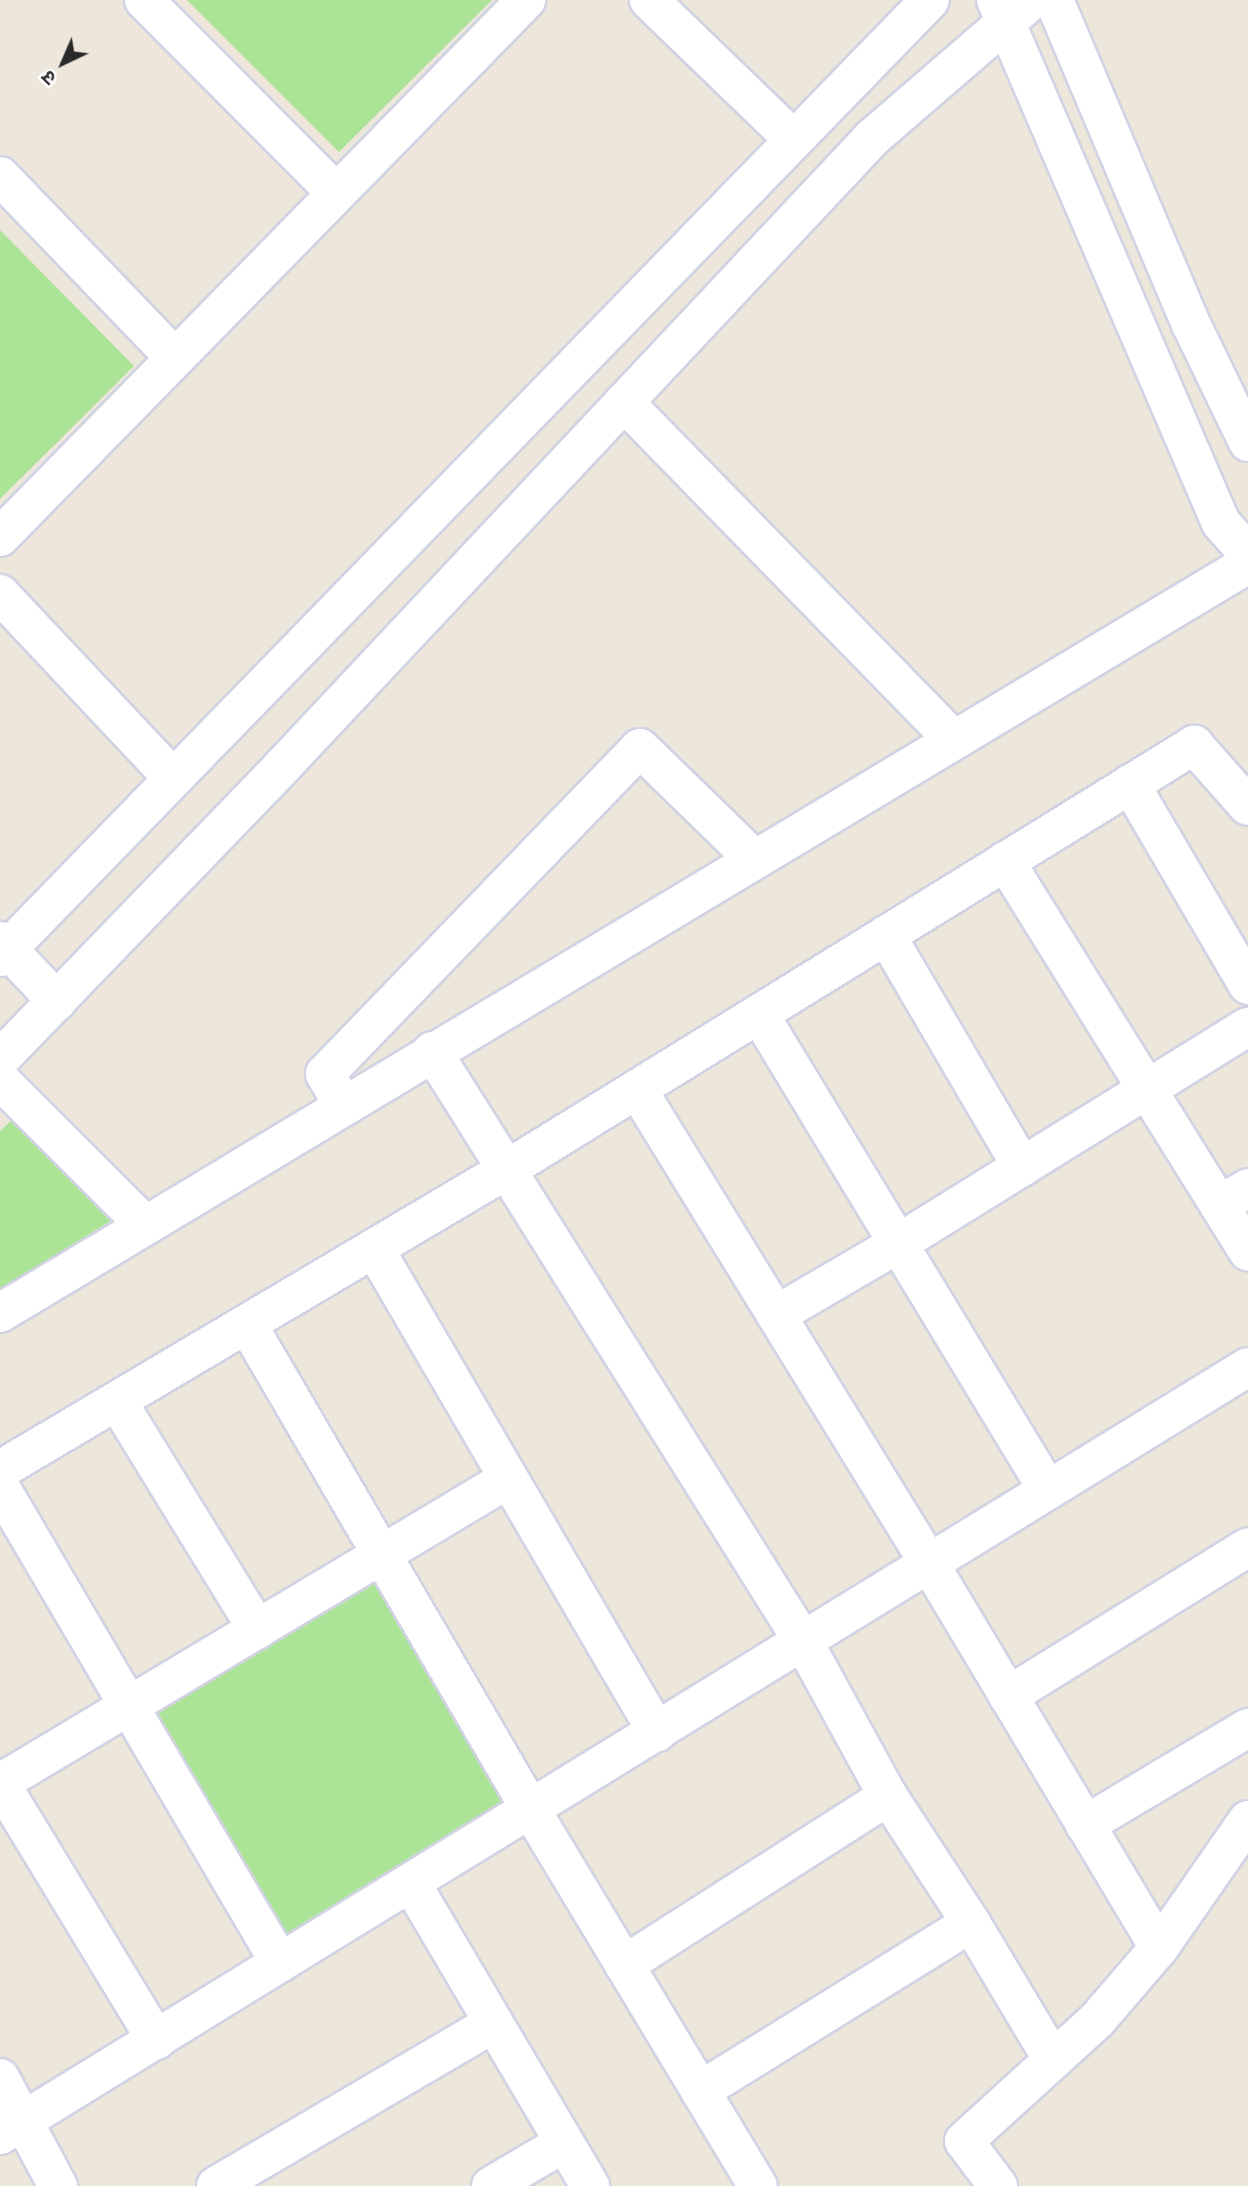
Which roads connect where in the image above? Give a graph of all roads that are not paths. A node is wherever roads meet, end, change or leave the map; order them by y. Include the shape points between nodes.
1 (144, 0) edge
2 (526, 0) edge
3 (649, 0) edge
4 (930, 0) edge
5 (1054, 0) edge
6 (1012, 7) edge
7 (793, 139) junction
8 (0, 176) edge
9 (335, 192) junction
10 (174, 357) junction
11 (624, 402) junction
12 (1248, 442) edge
13 (0, 537) edge
14 (1248, 553) edge
15 (1248, 564) edge
16 (0, 594) edge
17 (954, 740) junction
18 (173, 778) junction
19 (1130, 784) junction
20 (1248, 806) edge
21 (754, 859) junction
22 (1005, 862) junction
23 (886, 935) junction
24 (3, 949) edge
25 (1248, 985) edge
26 (57, 1001) junction
27 (759, 1014) junction
28 (1248, 1027) edge
29 (432, 1051) junction
30 (0, 1059) edge
31 (0, 1080) edge
32 (637, 1089) junction
33 (1147, 1090) junction
34 (343, 1105) junction
35 (1022, 1167) junction
36 (506, 1170) junction
37 (1234, 1197) edge
38 (145, 1225) junction
39 (899, 1243) junction
40 (374, 1248) junction
41 (1248, 1251) edge
42 (0, 1313) edge
43 (776, 1315) junction
44 (247, 1324) junction
45 (1248, 1367) edge
46 (117, 1401) junction
47 (0, 1470) edge
48 (508, 1479) junction
49 (0, 1487) edge
50 (1048, 1490) junction
51 (1248, 1547) edge
52 (382, 1554) junction
53 (929, 1563) junction
54 (257, 1629) junction
55 (803, 1641) junction
56 (1008, 1696) junction
57 (128, 1706) junction
58 (1248, 1728) edge
59 (657, 1732) junction
60 (0, 1783) edge
61 (888, 1796) junction
62 (531, 1810) junction
63 (1248, 1820) edge
64 (1085, 1825) junction
65 (411, 1883) junction
66 (971, 1923) junction
67 (1159, 1948) junction
68 (280, 1963) junction
69 (624, 1965) junction
70 (494, 2023) junction
71 (156, 2040) junction
72 (1053, 2060) junction
73 (0, 2078) edge
74 (700, 2091) junction
75 (12, 2128) edge
76 (564, 2143) junction
77 (260, 2175) edge
78 (58, 2186) edge
79 (216, 2186) edge
80 (491, 2186) edge
81 (590, 2186) edge
82 (758, 2186) edge
83 (998, 2186) edge

1 - 9 street
2 - 9 street
3 - 7 street
4 - 7 street
5 - 12 street via 1191,324
6 - 11 street via 872,138
6 - 14 street via 1221,523
7 - 18 street
8 - 10 street
9 - 10 street
10 - 13 street
11 - 17 street
11 - 26 street
15 - 17 street
16 - 18 street
17 - 21 street
18 - 24 street
19 - 20 street via 1194,745
19 - 22 street
19 - 25 street
21 - 29 street
21 - 34 street via 640,748 326,1074
22 - 23 street
22 - 33 street
23 - 27 street
23 - 35 street
24 - 26 street
26 - 30 street
27 - 32 street
27 - 39 street
28 - 33 street
29 - 34 street
29 - 36 street
31 - 38 street
32 - 36 street
32 - 43 street
33 - 35 street
33 - 37 street
34 - 38 street
35 - 39 street
36 - 40 street
36 - 55 street
37 - 41 street
38 - 42 street
39 - 43 street
39 - 50 street
40 - 44 street
40 - 48 street
43 - 53 street
44 - 46 street
44 - 52 street
45 - 50 street
46 - 47 street
46 - 54 street
48 - 52 street
48 - 59 street
49 - 57 street
50 - 53 street
51 - 56 street
52 - 54 street
52 - 62 street
53 - 55 street
53 - 56 street
54 - 57 street
55 - 59 street
55 - 61 street
56 - 64 street
57 - 60 street
57 - 68 street
58 - 64 street
59 - 62 street
60 - 71 street
61 - 66 street
61 - 69 street
62 - 65 street
62 - 69 street
63 - 67 street
64 - 67 street
65 - 68 street
65 - 70 street
66 - 72 street
66 - 74 street
67 - 72 street via 1097,2020
68 - 71 street
69 - 74 street
70 - 76 street
70 - 77 street
71 - 75 street
72 - 83 street via 964,2141
73 - 75 street
74 - 82 street
75 - 78 street
76 - 80 street
76 - 81 street
77 - 79 street

